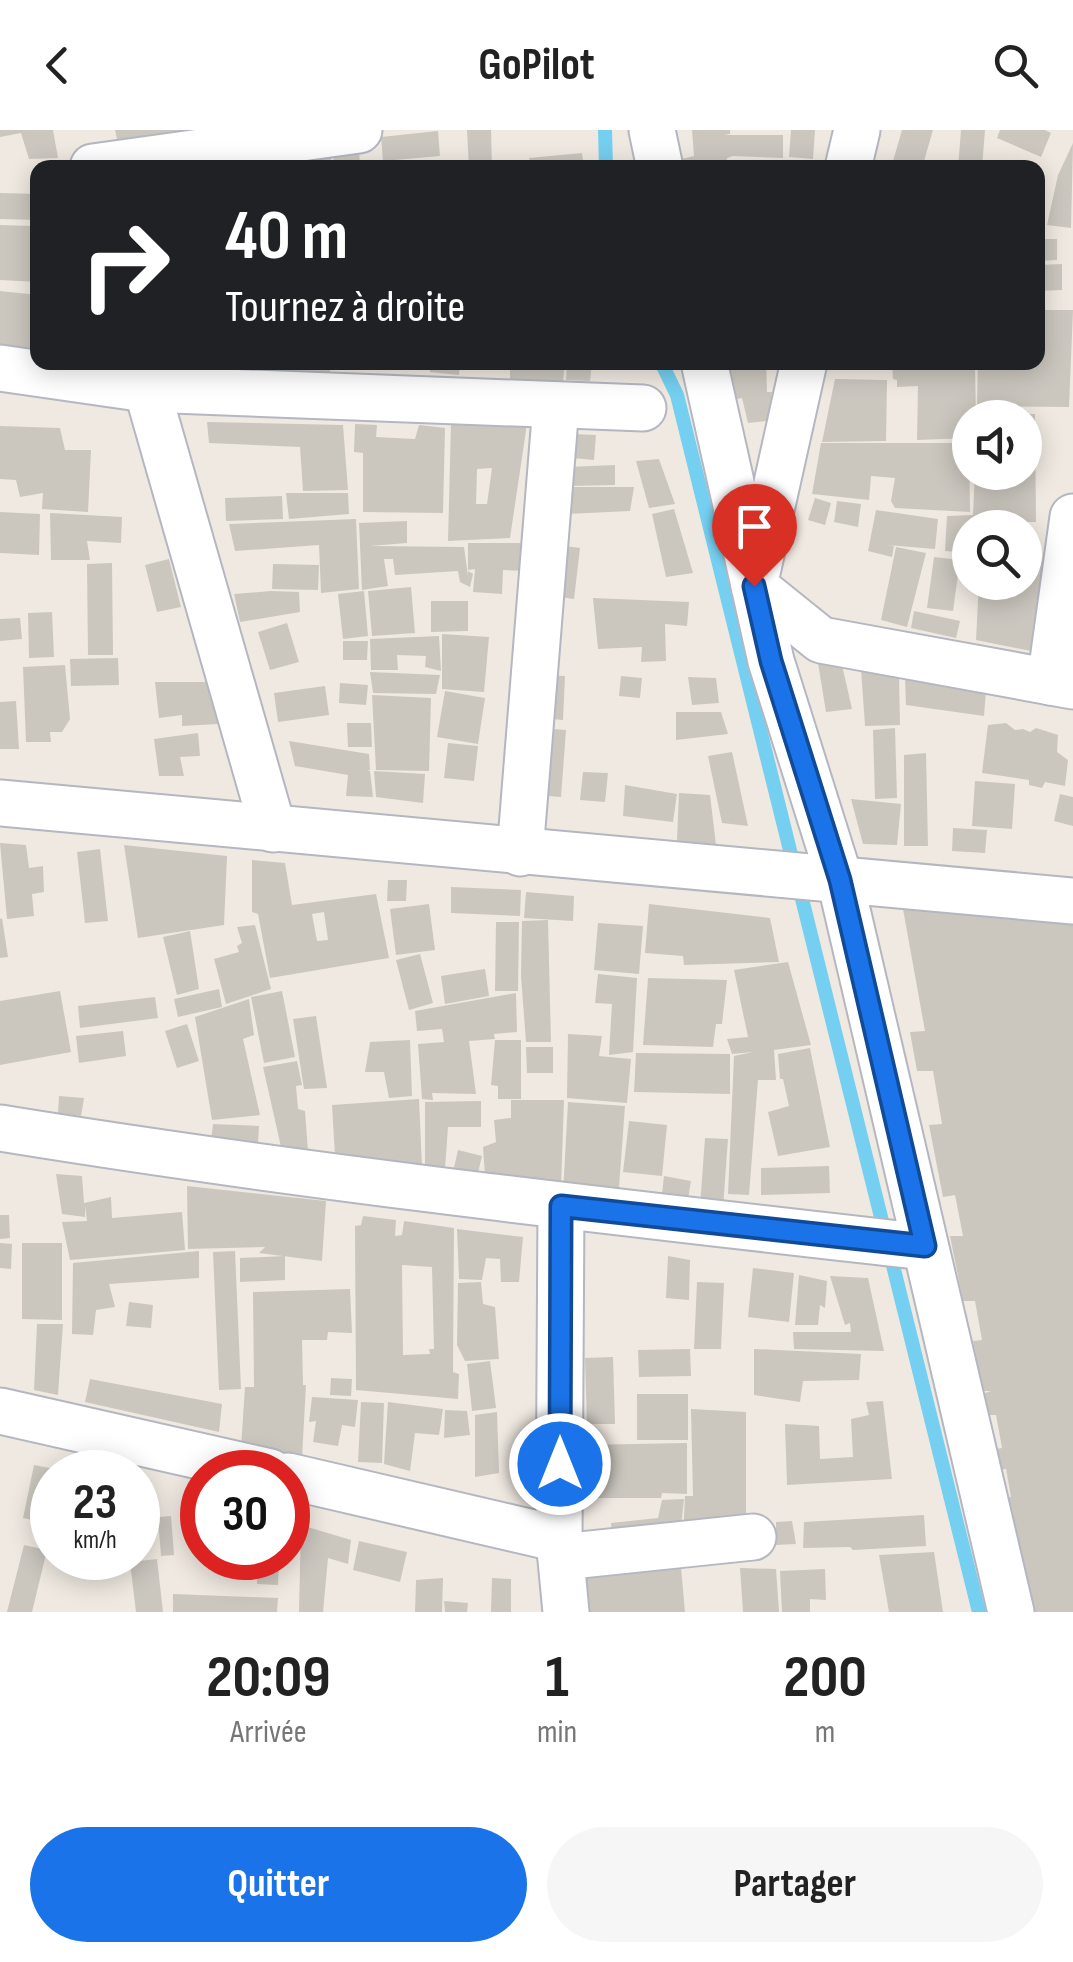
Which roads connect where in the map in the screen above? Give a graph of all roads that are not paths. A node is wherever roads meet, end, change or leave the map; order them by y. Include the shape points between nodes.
1 (85, 130) edge
2 (359, 130) edge
3 (652, 130) edge
4 (857, 130) edge
5 (91, 160) edge
6 (143, 160) edge
7 (658, 160) edge
8 (850, 160) edge
9 (0, 368) edge
10 (30, 370) edge
11 (36, 370) edge
12 (706, 370) edge
13 (802, 370) edge
14 (143, 376) edge
15 (556, 405) junction
16 (643, 408) dead end
17 (1073, 517) edge
18 (754, 586) junction
19 (1062, 684) edge
20 (0, 804) edge
21 (273, 829) junction
22 (520, 853) junction
23 (840, 880) junction
24 (1073, 900) edge
25 (0, 1128) edge
26 (561, 1206) junction
27 (925, 1246) junction
28 (2, 1418) edge
29 (180, 1454) edge
30 (310, 1482) edge
31 (753, 1537) dead end
32 (560, 1548) junction
33 (566, 1612) edge
34 (1011, 1612) edge

1 - 5 street
2 - 6 street
3 - 7 street
4 - 8 street
9 - 10 street
11 - 14 street
12 - 18 street
13 - 18 street
14 - 15 street
14 - 21 street
15 - 16 street
15 - 22 street
17 - 19 street
18 - 19 street via 821,640
18 - 23 street
20 - 21 street
21 - 22 street
22 - 23 street
23 - 24 street
23 - 27 street
25 - 26 street
26 - 27 street
26 - 32 street
27 - 34 street
28 - 29 street
30 - 32 street
31 - 32 street
32 - 33 street

